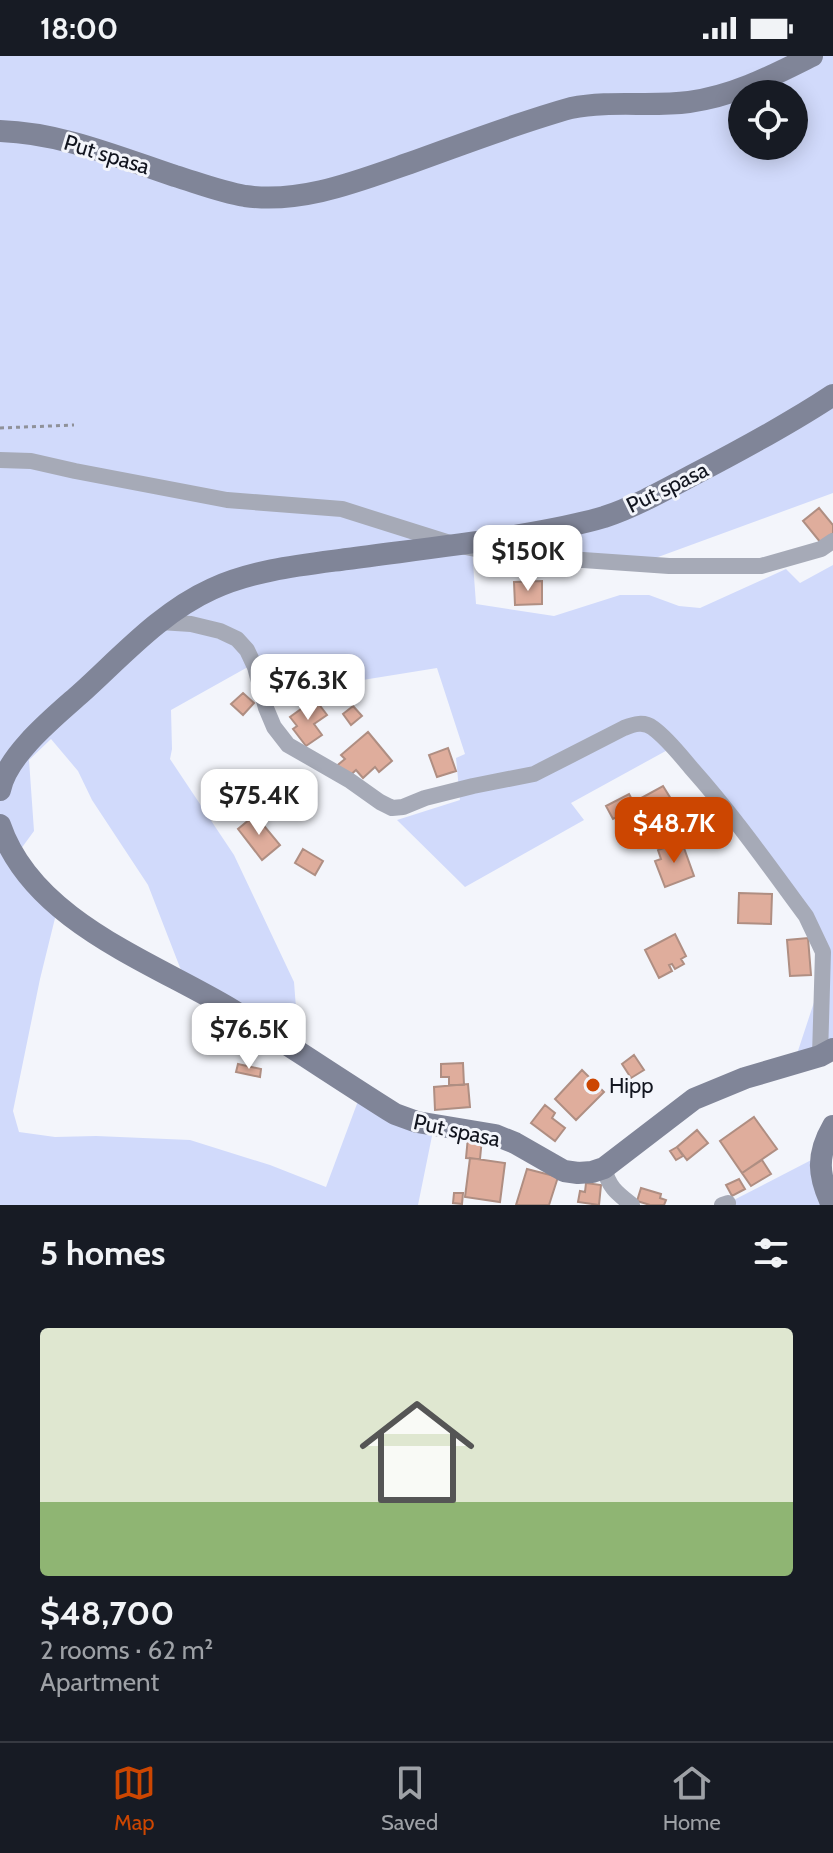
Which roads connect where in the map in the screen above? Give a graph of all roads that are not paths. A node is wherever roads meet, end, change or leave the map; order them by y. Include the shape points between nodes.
1 (812, 56) edge
2 (0, 131) edge
3 (833, 395) edge
4 (0, 460) edge
5 (833, 541) edge
6 (456, 545) junction
7 (160, 622) junction
8 (0, 790) edge
9 (0, 825) edge
10 (826, 1053) edge
11 (833, 1126) edge
12 (604, 1168) junction
13 (632, 1205) edge
14 (832, 1205) edge

1 - 2 street, Put spasa via 726,94 688,102 571,108 342,185 290,196 245,196 65,141
3 - 6 street, Put spasa via 726,458 606,516
4 - 6 street via 31,461 227,500 342,509
5 - 6 street via 761,566 669,566
6 - 7 street, Put spasa via 281,568 213,588
7 - 8 street, Put spasa via 30,742
7 - 10 street via 191,624 237,639 255,667 274,727 288,745 392,808 534,774 636,724 654,728 713,792 816,935 823,952
9 - 12 street, Put spasa via 25,871 58,906 395,1114 495,1135 564,1171
10 - 12 street via 694,1099
11 - 14 street via 821,1155 824,1188
12 - 13 street via 608,1181

